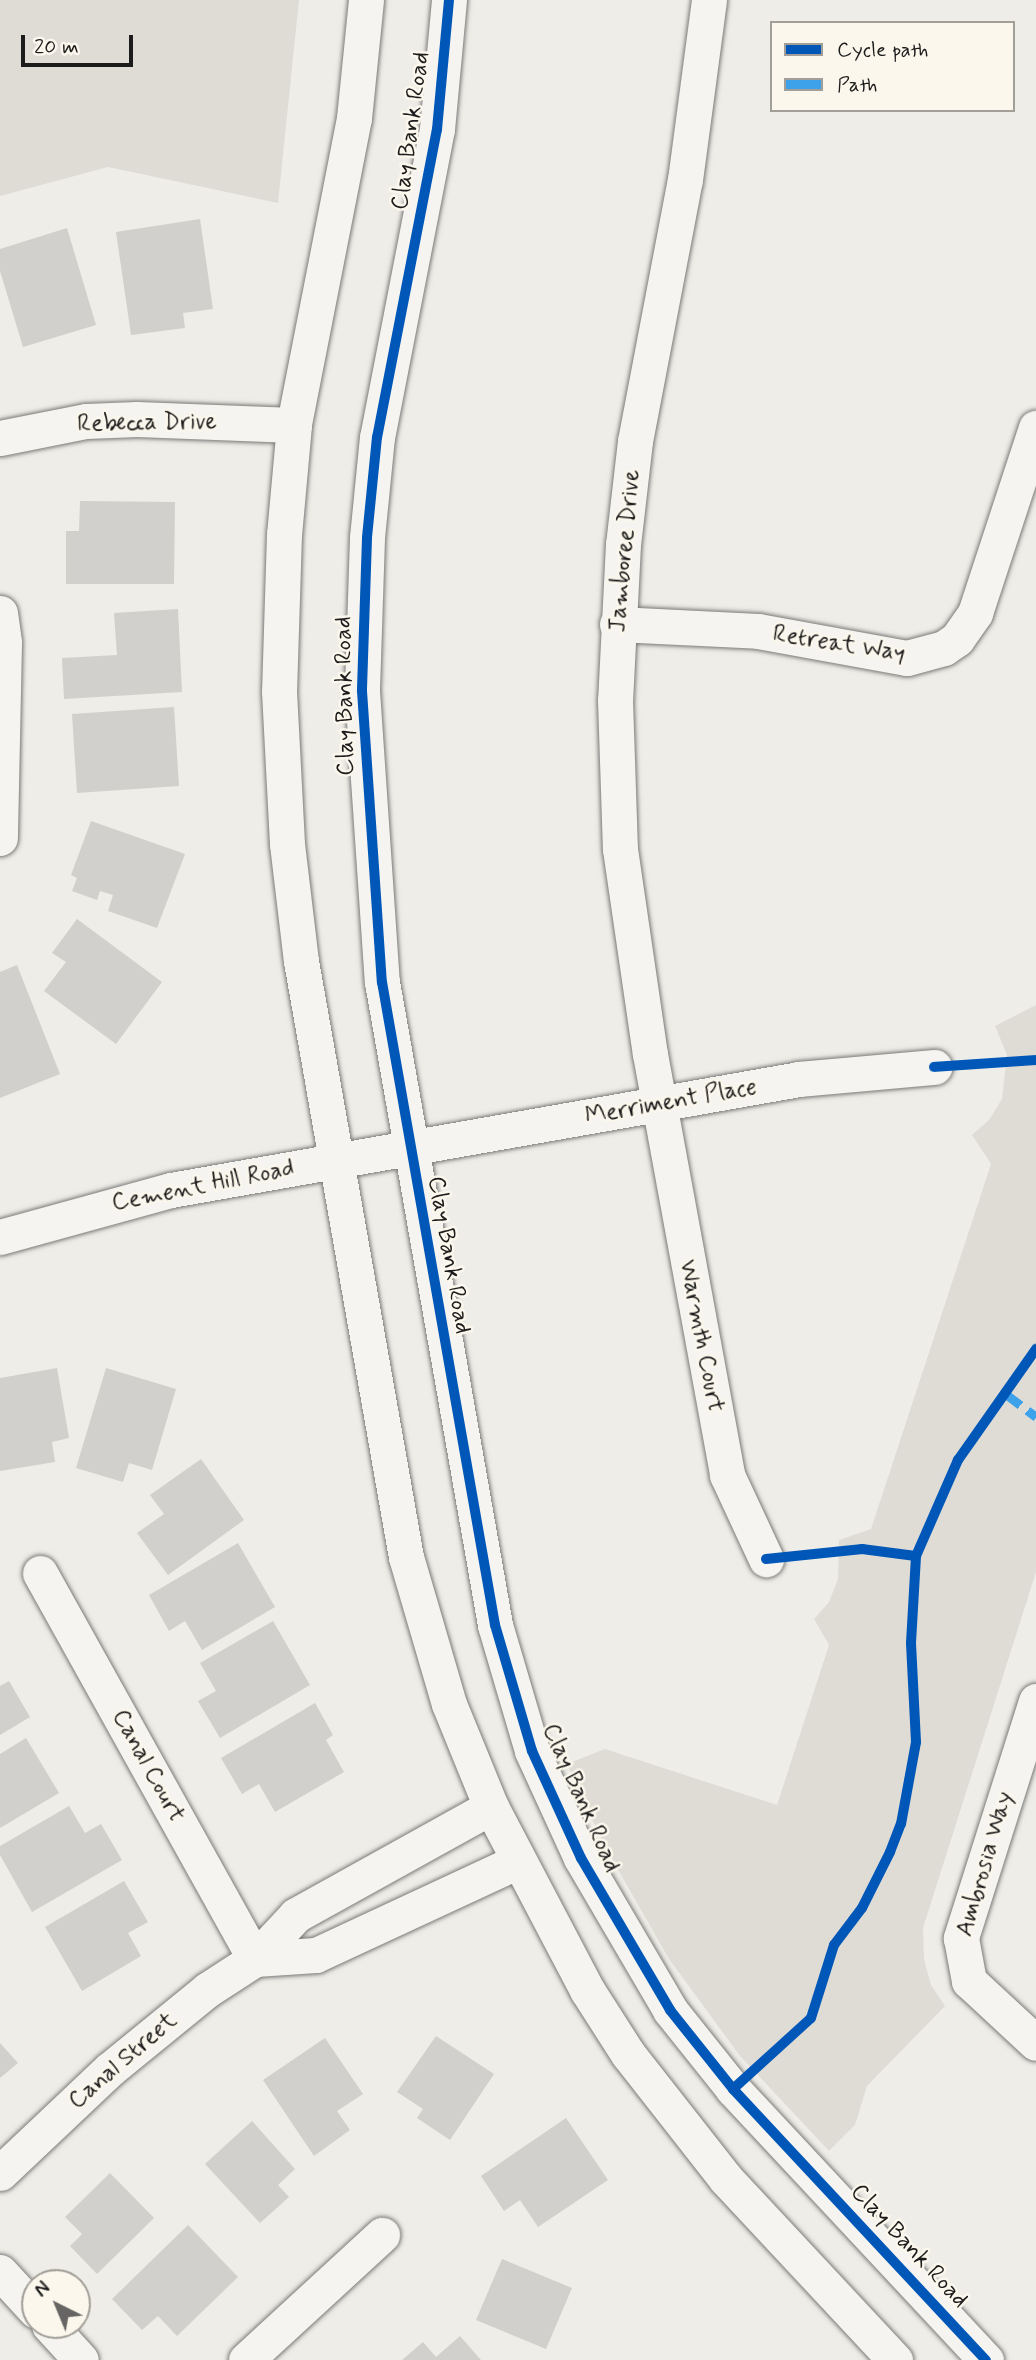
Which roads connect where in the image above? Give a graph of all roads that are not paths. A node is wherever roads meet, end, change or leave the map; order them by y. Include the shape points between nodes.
1 (366, 0) edge
2 (449, 0) edge
3 (709, 0) edge
4 (294, 425) junction
5 (1036, 428) edge
6 (0, 438) edge
7 (0, 613) edge
8 (617, 624) junction
9 (0, 838) edge
10 (934, 1067) dead end
11 (659, 1105) junction
12 (409, 1147) junction
13 (333, 1160) junction
14 (0, 1237) edge
15 (766, 1559) dead end
16 (40, 1573) dead end
17 (1036, 1701) edge
18 (491, 1807) junction
19 (516, 1862) junction
20 (255, 1959) junction
21 (1036, 2043) edge
22 (0, 2173) edge
23 (382, 2235) dead end
24 (0, 2272) edge
25 (21, 2295) edge
26 (62, 2339) edge
27 (81, 2360) edge
28 (246, 2360) edge
29 (895, 2360) edge
30 (986, 2360) edge

1 - 4 street via 354,118
2 - 12 street, Clay Bank Road via 437,129 377,438 367,538 362,691 370,839 382,982
3 - 8 street, Jamboree Drive via 685,180 635,442
4 - 6 street, Rebecca Drive via 124,419 86,421
4 - 13 street via 283,547 282,761 301,961
5 - 8 street, Retreat Way via 975,613 957,639 944,648 908,658 758,631
7 - 9 street via 4,643
8 - 11 street, Jamboree Drive via 620,849
10 - 11 street, Merriment Place via 799,1079
11 - 12 street, Merriment Place
11 - 15 street, Warmth Court via 727,1475
12 - 13 street, Cement Hill Road
12 - 30 street, Clay Bank Road via 495,1625 533,1751 581,1858 670,2010 733,2089
13 - 14 street, Cement Hill Road via 171,1190
13 - 18 street via 406,1557 449,1704
16 - 20 street, Canal Court
17 - 21 street, Ambrosia Way via 961,1938 970,1981
18 - 19 street
18 - 20 street, Canal Street via 296,1915
19 - 20 street, Canal Street via 316,1955
19 - 29 street via 587,1990 660,2097 726,2179
20 - 22 street, Canal Street via 207,1990 108,2070
23 - 28 street
24 - 25 street
26 - 27 street

